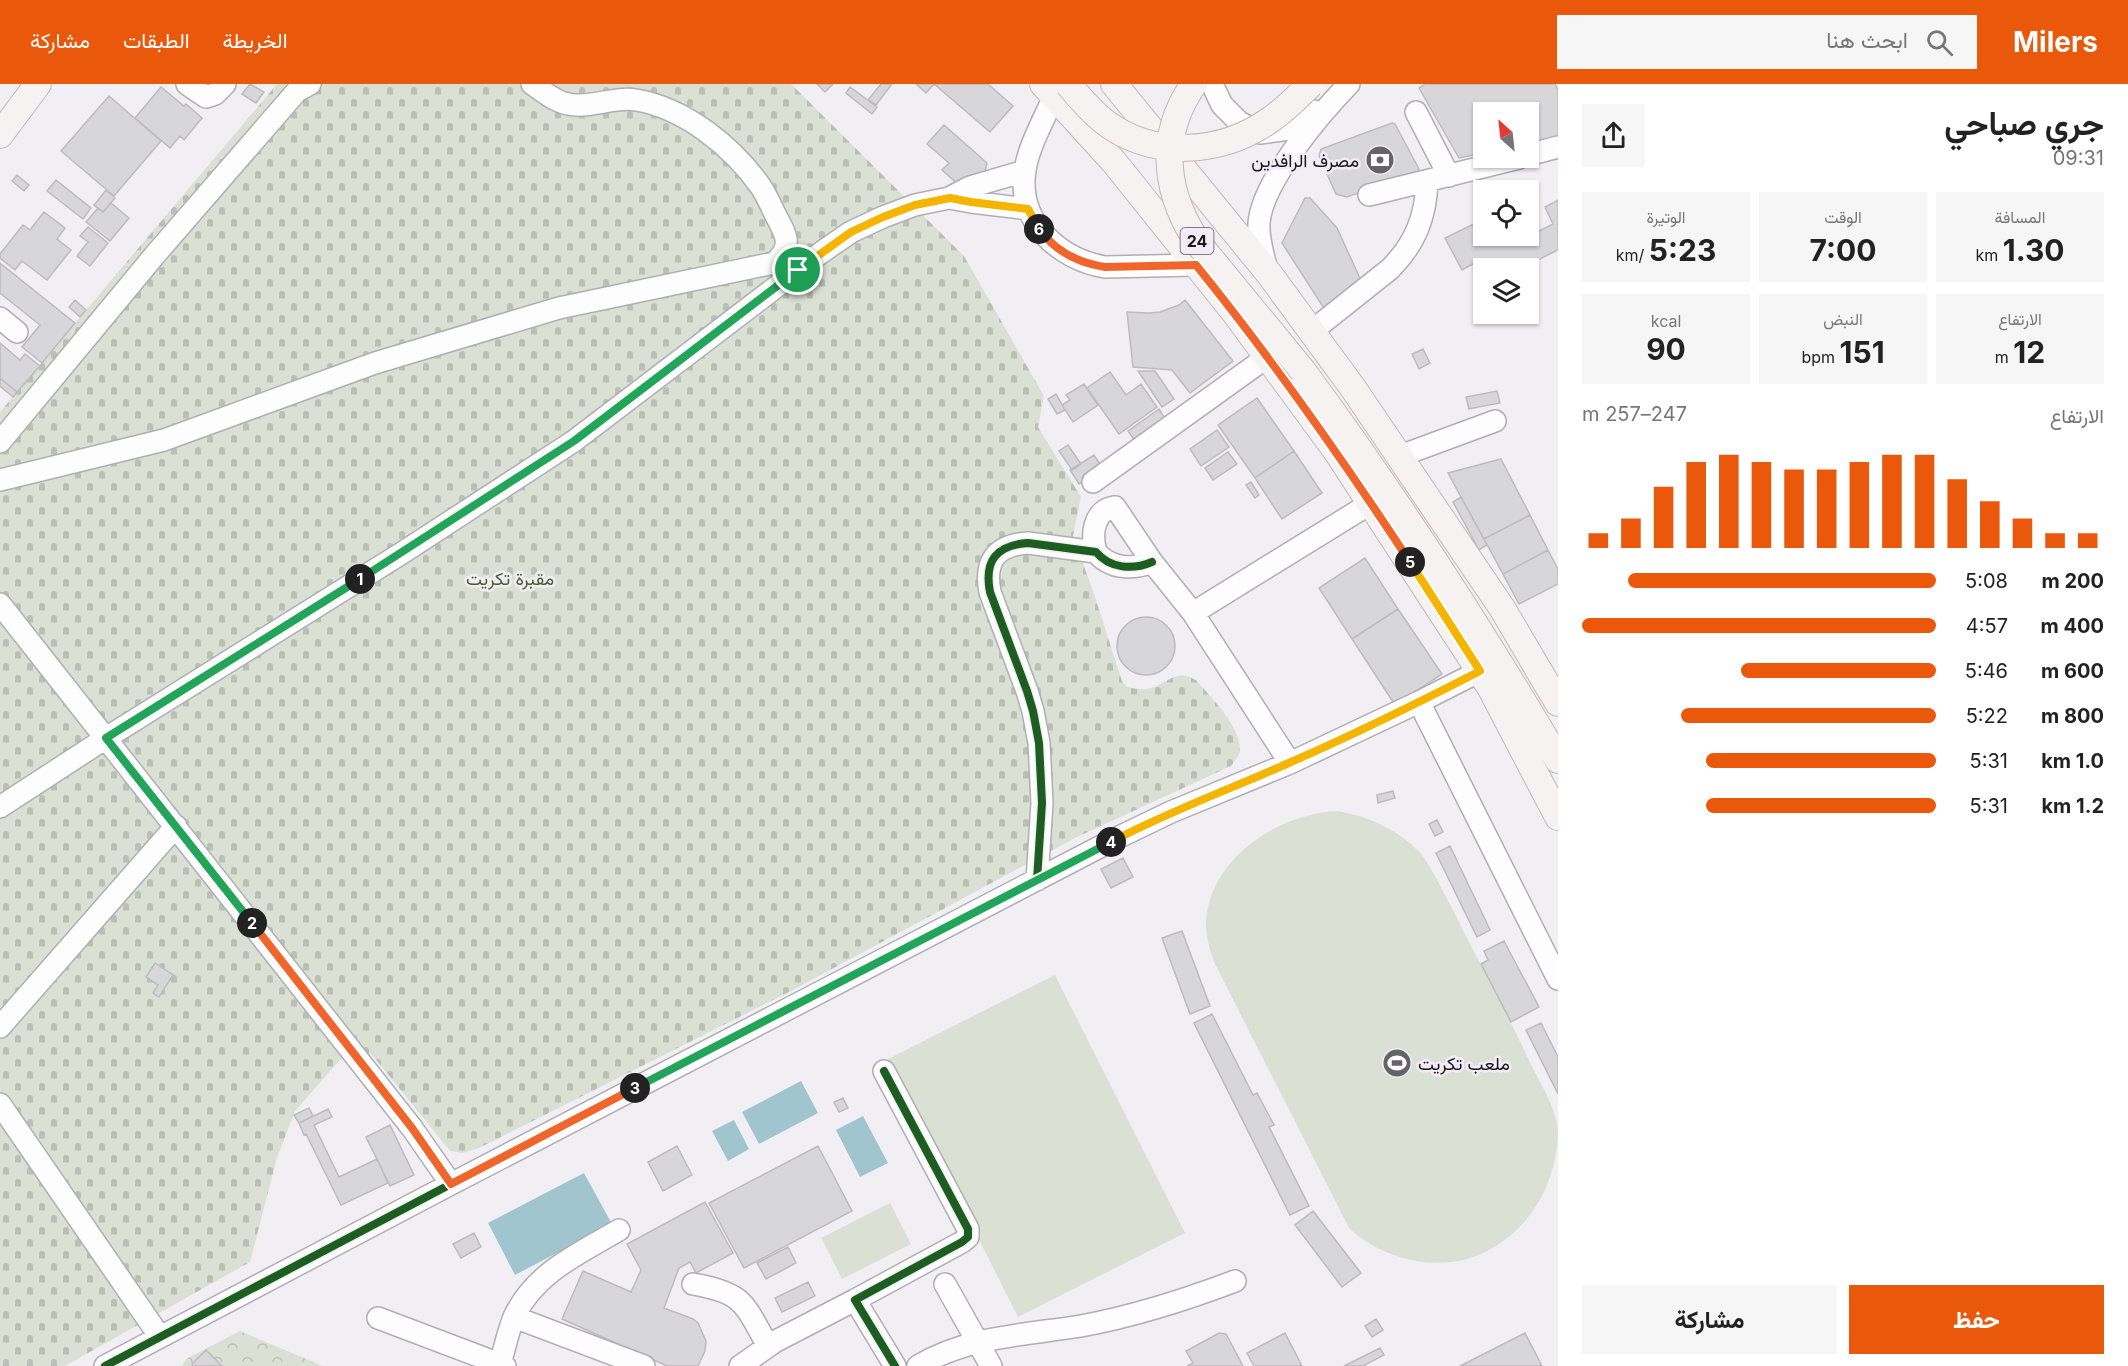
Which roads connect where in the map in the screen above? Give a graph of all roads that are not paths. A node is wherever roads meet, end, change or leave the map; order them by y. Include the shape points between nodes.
1 (38, 84) edge
2 (187, 84) edge
3 (225, 84) edge
4 (309, 84) edge
5 (532, 84) edge
6 (1114, 84) edge
7 (1194, 84) edge
8 (1212, 84) edge
9 (1311, 84) edge
10 (1348, 84) edge
11 (1055, 88) edge
12 (1416, 112) dead end
13 (0, 135) edge
14 (1558, 147) edge
15 (1539, 152) edge
16 (1480, 168) edge
17 (1025, 171) junction
18 (1449, 176) junction
19 (1427, 181) junction
20 (1369, 195) dead end
21 (950, 198) junction
22 (1028, 209) junction
23 (791, 262) junction
24 (1196, 265) junction
25 (1269, 275) junction
26 (0, 318) edge
27 (1312, 331) junction
28 (17, 332) dead end
29 (1267, 357) junction
30 (1495, 421) dead end
31 (0, 442) edge
32 (1400, 456) junction
33 (0, 480) edge
34 (1093, 482) dead end
35 (1371, 503) junction
36 (1096, 552) junction
37 (1152, 562) junction
38 (0, 604) edge
39 (1193, 613) junction
40 (1480, 671) junction
41 (1419, 702) junction
42 (1558, 703) edge
43 (106, 738) junction
44 (1558, 759) edge
45 (1290, 763) junction
46 (0, 807) edge
47 (1558, 817) edge
48 (176, 826) junction
49 (1037, 880) junction
50 (1558, 979) edge
51 (0, 1028) edge
52 (884, 1071) dead end
53 (0, 1104) edge
54 (451, 1184) junction
55 (619, 1230) dead end
56 (1235, 1281) dead end
57 (693, 1284) dead end
58 (945, 1284) dead end
59 (855, 1300) junction
60 (514, 1317) junction
61 (378, 1318) dead end
62 (160, 1337) junction
63 (977, 1341) junction
64 (768, 1346) junction
65 (502, 1365) edge
66 (105, 1366) edge
67 (644, 1366) edge
68 (740, 1366) edge
69 (895, 1366) edge
70 (918, 1366) edge
71 (991, 1366) edge

1 - 13 main road
2 - 3 street via 206,98
4 - 31 street via 297,91 153,256
5 - 23 street via 570,105 635,100 673,112 703,130 733,154 761,188 785,235
6 - 25 main road
7 - 44 main road, 24, bridge via 1179,110 1171,136 1169,163 1178,208 1189,230 1361,450 1477,625
8 - 10 street via 1222,105 1239,122 1260,132 1290,129
9 - 11 main road, bridge via 1253,130 1220,144 1184,149 1155,145 1122,133
10 - 25 street via 1306,132 1263,205 1259,224
11 - 17 street
11 - 24 main road
12 - 18 street
14 - 15 street
16 - 18 street
17 - 21 street via 970,187
17 - 22 street
18 - 19 street
19 - 20 street
19 - 27 street via 1421,222 1411,244 1390,269
21 - 22 street
21 - 23 street via 883,217
22 - 24 street via 1052,243 1090,265
23 - 33 street via 548,311 375,363 164,440
23 - 43 street via 574,441
24 - 29 main road
25 - 27 main road
26 - 28 street
27 - 32 main road
29 - 34 street
29 - 35 main road
30 - 32 street
32 - 42 main road via 1502,608
35 - 39 street
35 - 40 main road
36 - 37 street via 1104,560 1125,567
36 - 37 street via 1097,518 1115,507
36 - 49 street via 1017,543 996,554 989,566 990,592 1033,711 1039,743 1042,803
37 - 39 street
38 - 43 street
39 - 45 street
40 - 41 street
40 - 47 main road
41 - 45 street
41 - 50 street
43 - 46 street
43 - 48 street
45 - 49 street via 1171,812
48 - 51 street
48 - 54 street via 412,1128
49 - 54 street
52 - 59 street via 968,1229 968,1237
53 - 62 street
54 - 62 street
55 - 60 street via 543,1276 526,1294
56 - 63 street via 1175,1303 1113,1319
57 - 64 street via 720,1289 739,1299
58 - 63 street
59 - 64 street
59 - 69 street
60 - 65 street
60 - 67 street
61 - 65 street
62 - 66 street
63 - 70 street
63 - 71 street
64 - 68 street

